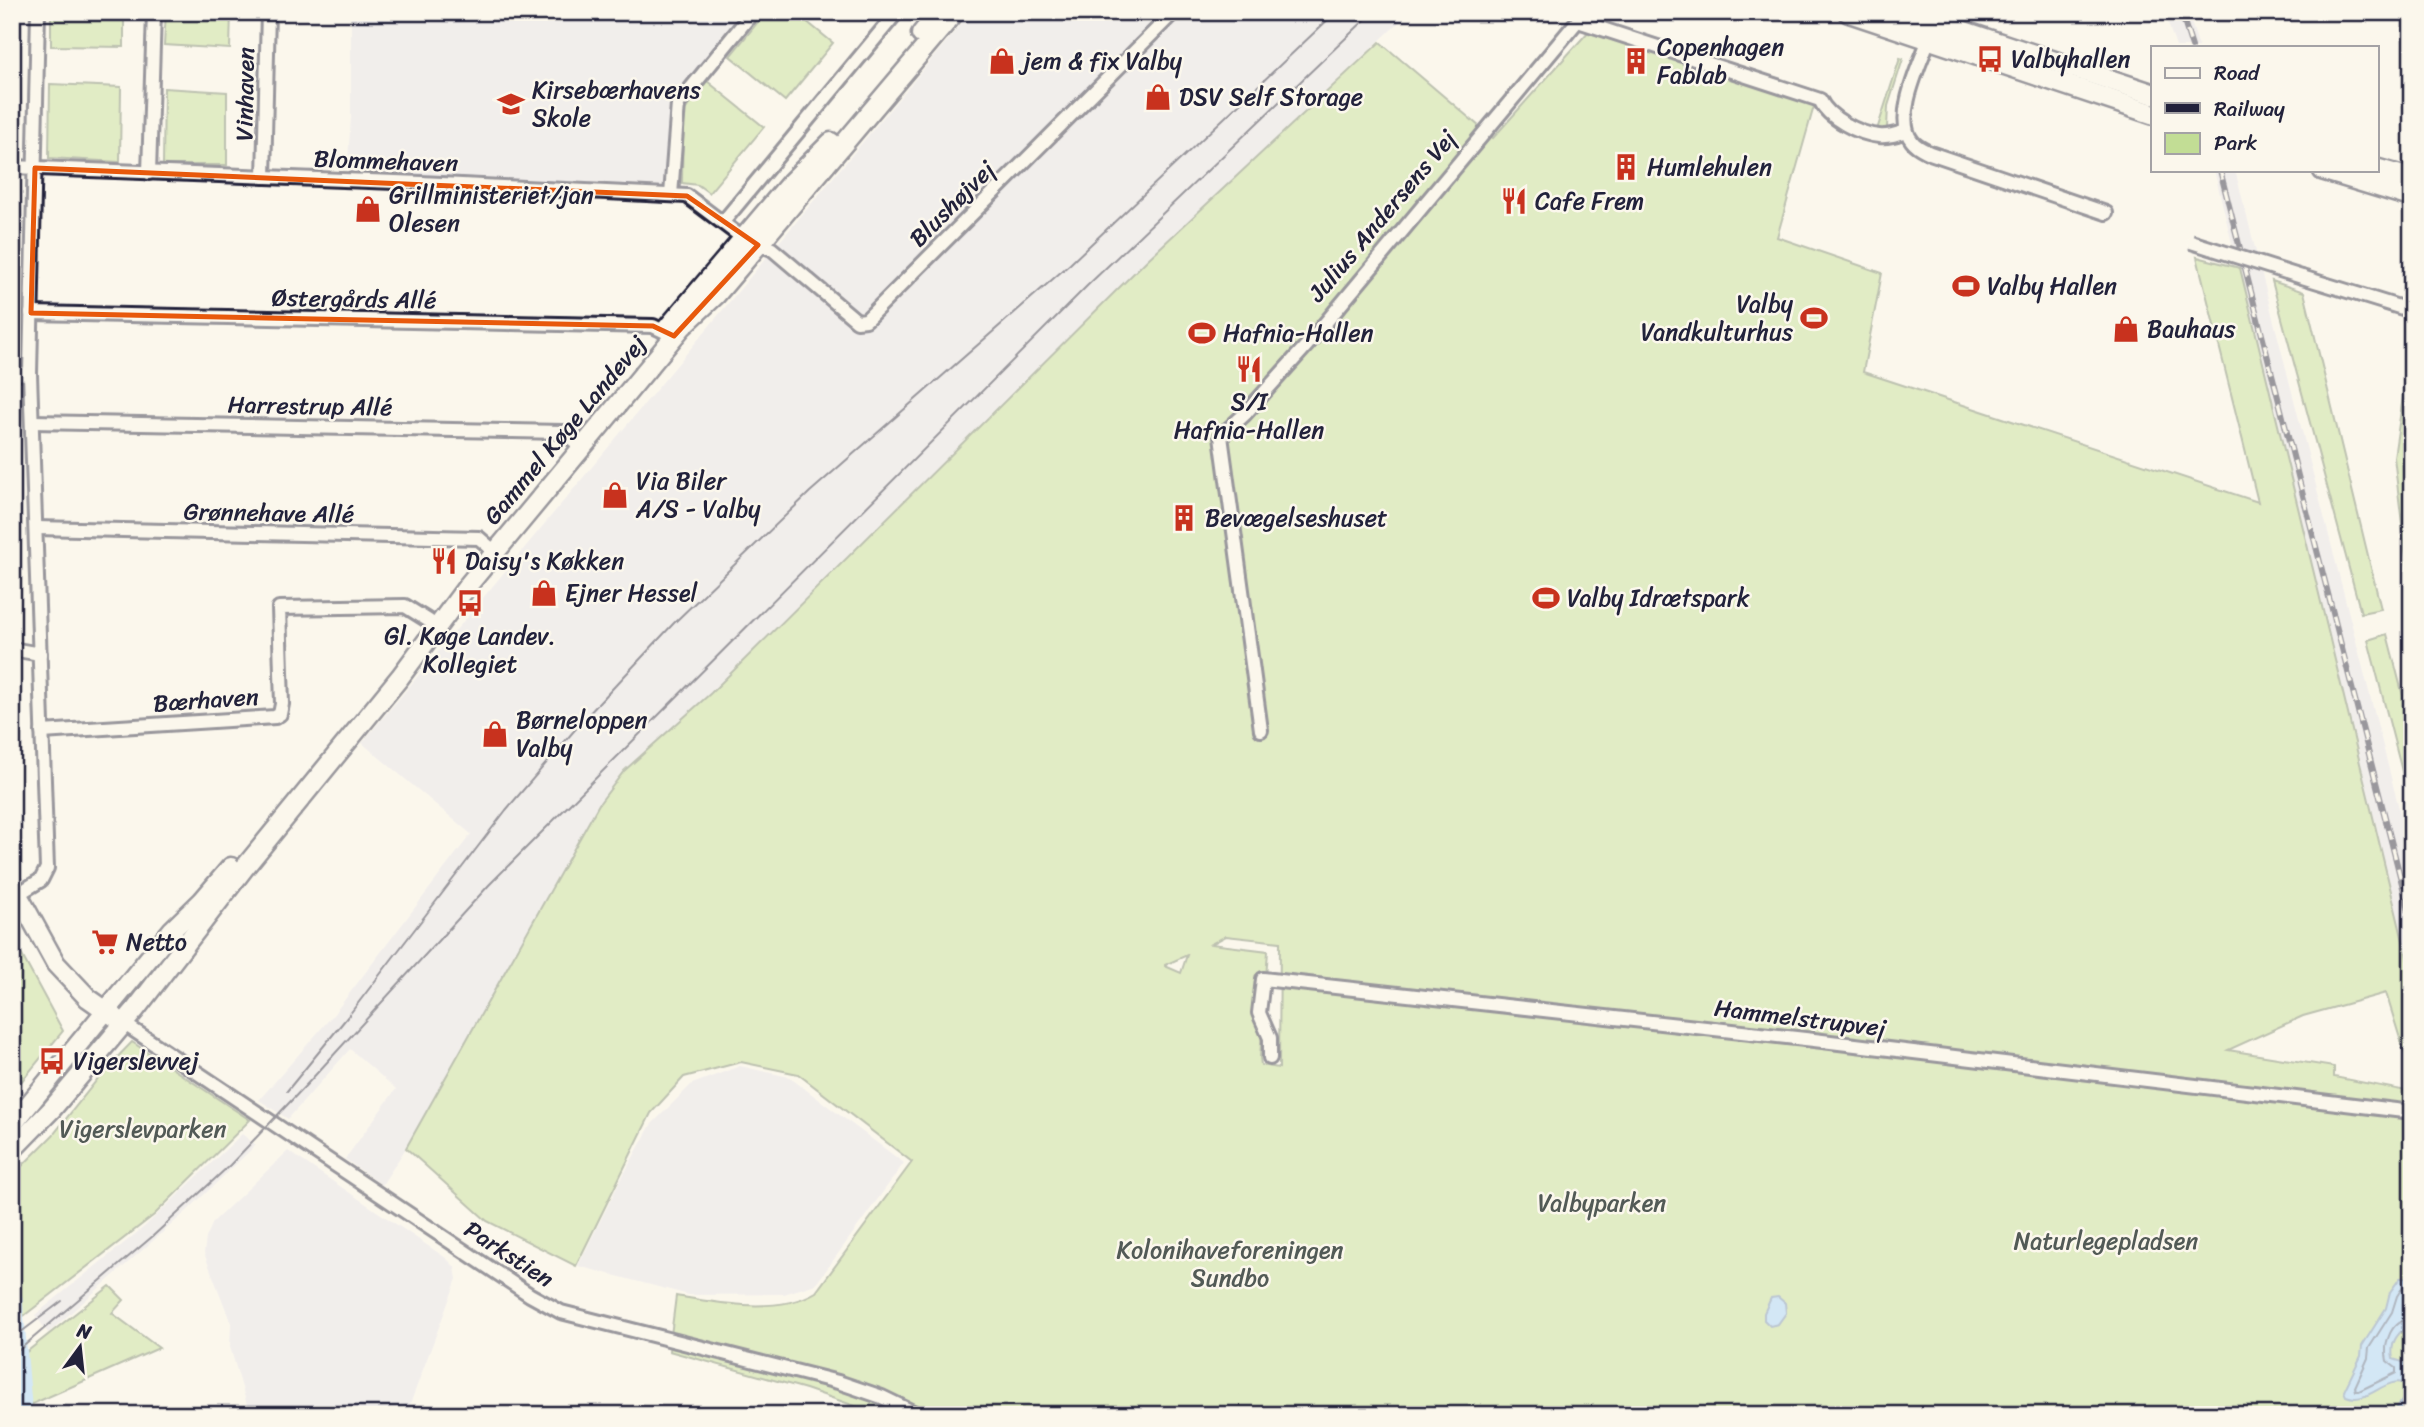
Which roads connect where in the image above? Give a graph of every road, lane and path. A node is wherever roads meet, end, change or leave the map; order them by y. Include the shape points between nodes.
1 (38, 12) edge
2 (154, 12) edge
3 (268, 12) edge
4 (753, 12) edge
5 (897, 12) edge
6 (939, 12) edge
7 (955, 12) edge
8 (1174, 12) edge
9 (1848, 12) edge
10 (1906, 12) edge
11 (1581, 17) edge
12 (1933, 24) edge
13 (2151, 93) edge
14 (2151, 113) edge
15 (1906, 131) junction
16 (12, 167) edge
17 (35, 168) junction
18 (2378, 169) edge
19 (2330, 172) edge
20 (149, 173) junction
21 (264, 177) junction
22 (2412, 178) edge
23 (671, 195) junction
24 (2412, 197) edge
25 (2106, 213) dead end
26 (723, 222) junction
27 (751, 242) junction
28 (2191, 242) dead end
29 (2412, 311) edge
30 (31, 313) junction
31 (669, 333) junction
32 (12, 373) edge
33 (30, 374) junction
34 (32, 422) junction
35 (578, 443) junction
36 (36, 528) junction
37 (492, 549) junction
38 (429, 621) junction
39 (12, 649) edge
40 (40, 654) junction
41 (1261, 730) dead end
42 (42, 732) junction
43 (15, 889) edge
44 (106, 1010) junction
45 (123, 1023) junction
46 (1270, 1058) dead end
47 (2412, 1112) edge
48 (12, 1125) edge
49 (12, 1150) edge
50 (919, 1415) edge

1 - 17 street
2 - 20 street
3 - 21 street, Vinhaven
4 - 23 street via 678,104
5 - 26 street
6 - 27 main road, Gammel Køge Landevej via 823,151 791,182
7 - 27 main road, Gammel Køge Landevej
8 - 27 street, Blushøjvej via 866,320 857,321 772,249
9 - 12 main road
10 - 12 main road
11 - 15 street, Julius Andersens Vej via 1820,100 1824,109 1861,132 1888,136
11 - 41 street, Julius Andersens Vej via 1307,345 1221,436
12 - 13 main road
12 - 14 main road
12 - 15 street via 1906,106
15 - 25 street via 1930,153
16 - 17 street, Blommehaven
17 - 20 street, Blommehaven
17 - 30 street
18 - 22 main road
19 - 24 main road
20 - 21 street, Blommehaven
21 - 23 street, Blommehaven
23 - 26 street, Blommehaven via 693,199
26 - 27 street, Blommehaven
27 - 31 main road, Gammel Køge Landevej
28 - 29 street, bridge
30 - 31 street, Østergårds Allé via 653,326
30 - 33 street
31 - 35 main road, Gammel Køge Landevej
32 - 33 street
33 - 34 street
34 - 35 street, Harrestrup Allé via 563,432
34 - 36 street
35 - 37 main road, Gammel Køge Landevej
36 - 37 street, Grønnehave Allé via 479,538
36 - 40 street
37 - 38 main road, Gammel Køge Landevej
37 - 45 main road, Gammel Køge Landevej via 400,677
38 - 42 street, Bærhaven via 405,606 279,608 282,704 275,717
38 - 44 main road, Gammel Køge Landevej via 228,871
39 - 40 street
40 - 42 street
42 - 43 street via 47,868 41,880
43 - 44 main road via 56,964
44 - 45 main road
44 - 48 main road, Gammel Køge Landevej
45 - 49 main road, Gammel Køge Landevej
45 - 50 street, Parkstien via 561,1312 838,1382
46 - 47 street, Hammelstrupvej via 1270,1038 1259,1013 1263,979

